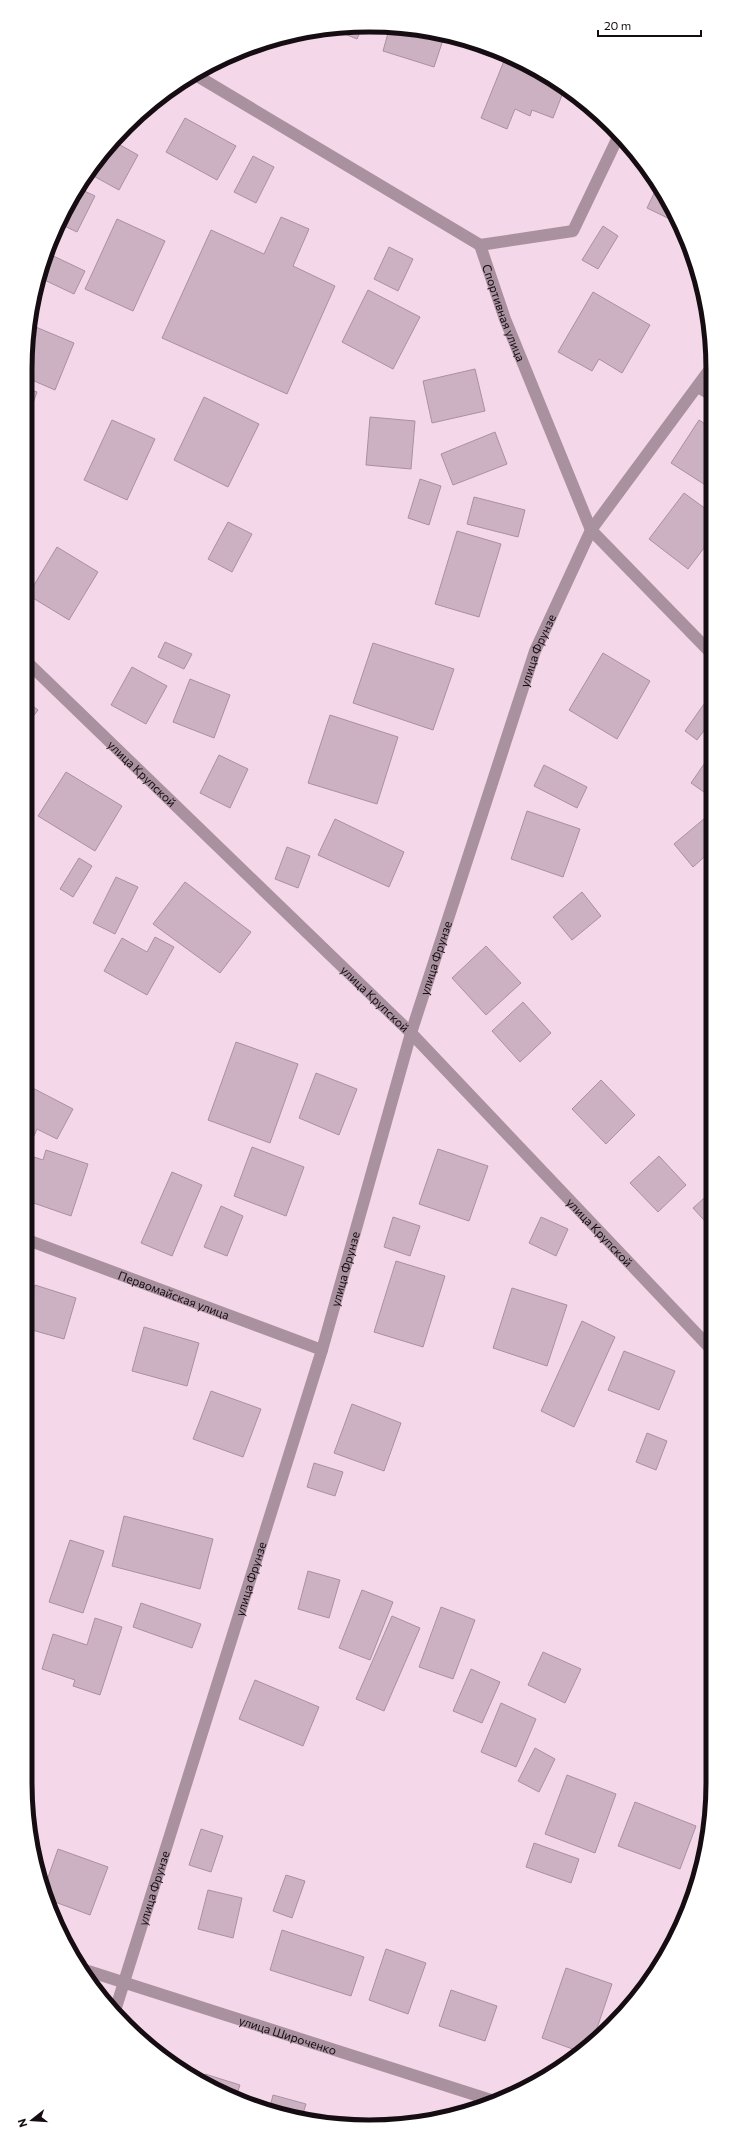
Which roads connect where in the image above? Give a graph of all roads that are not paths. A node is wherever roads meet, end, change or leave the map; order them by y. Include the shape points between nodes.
1 (200, 78) edge
2 (616, 141) edge
3 (480, 245) junction
4 (706, 375) edge
5 (698, 387) junction
6 (706, 392) edge
7 (590, 530) junction
8 (706, 648) edge
9 (32, 667) edge
10 (411, 1033) junction
11 (32, 1242) edge
12 (706, 1344) edge
13 (322, 1350) junction
14 (90, 1971) edge
15 (124, 1982) junction
16 (117, 2006) edge
17 (486, 2098) edge

1 - 3 street
2 - 3 street via 573,231
3 - 7 street, Спортивная улица via 505,319
4 - 5 street, улица Фрунзе
5 - 6 street
5 - 7 street, улица Фрунзе
7 - 8 street, Спортивная улица
7 - 10 street, улица Фрунзе via 535,652
9 - 10 street, улица Крупской
10 - 12 street, улица Крупской
10 - 13 street, улица Фрунзе
11 - 13 street, Первомайская улица
13 - 15 street, улица Фрунзе
14 - 15 street, улица Широченко
15 - 16 street, улица Фрунзе
15 - 17 street, улица Широченко

